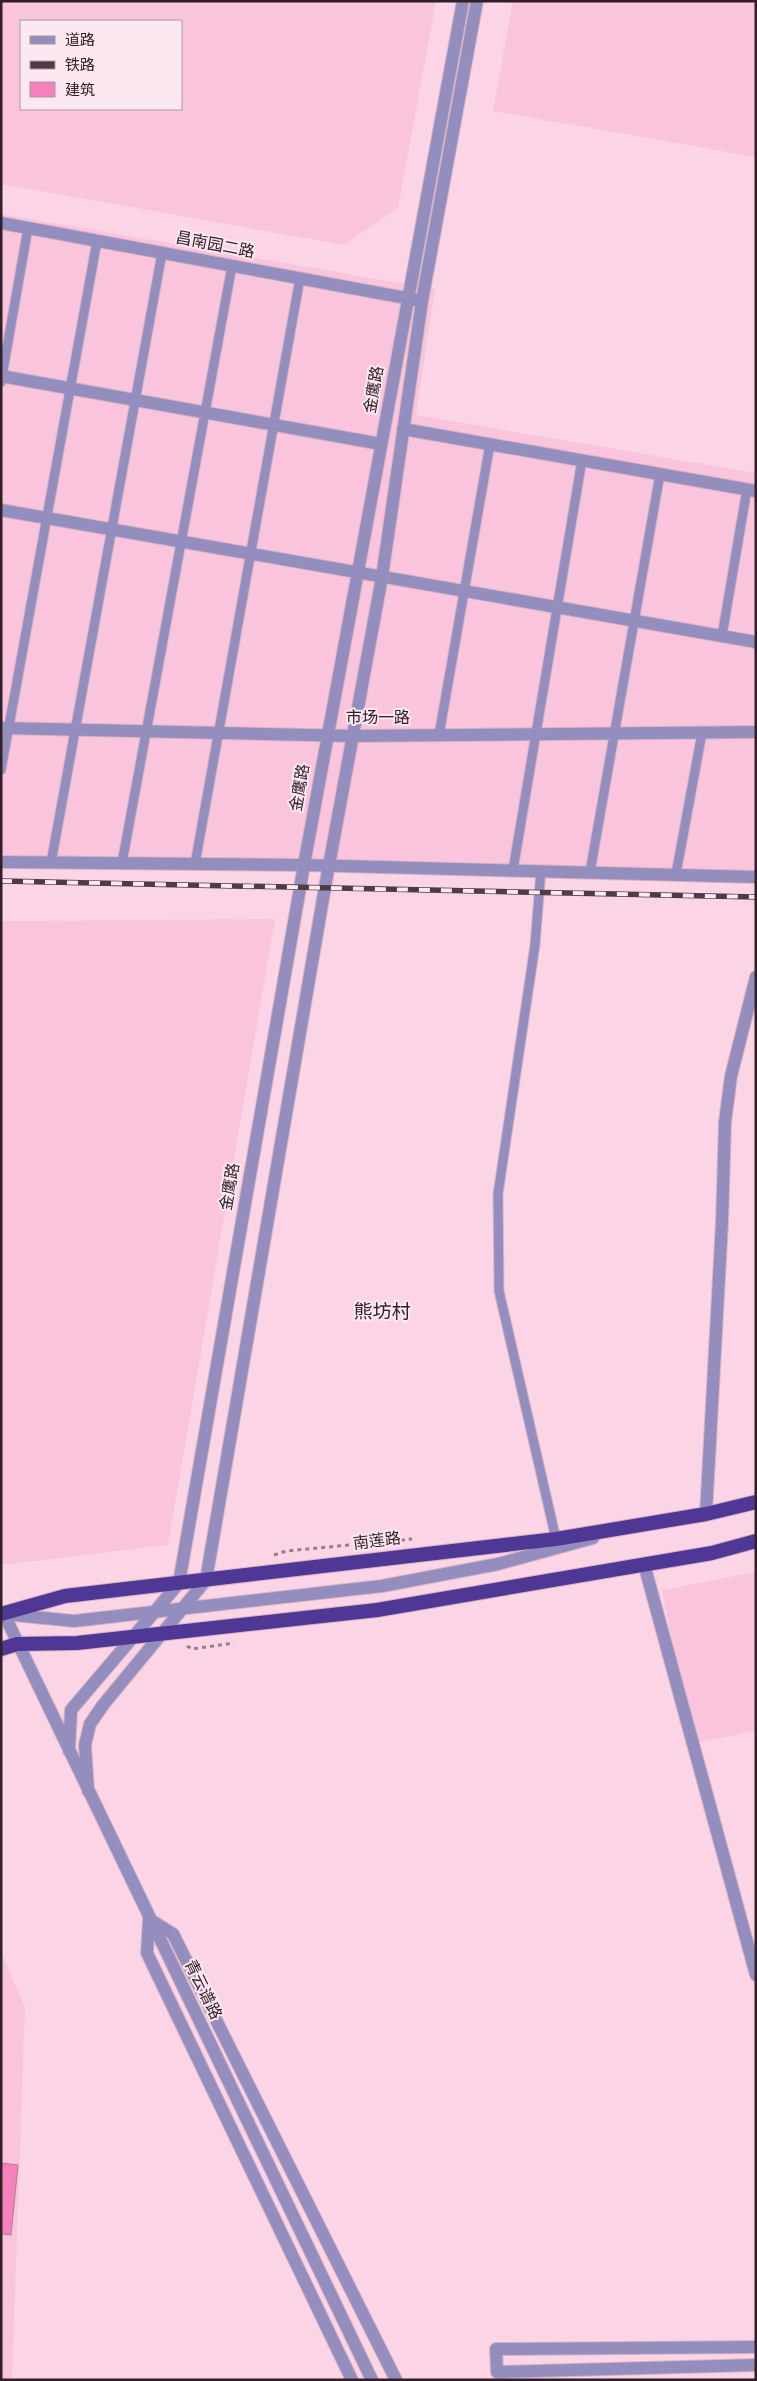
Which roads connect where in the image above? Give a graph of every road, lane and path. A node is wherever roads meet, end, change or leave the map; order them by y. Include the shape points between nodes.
1 (463, 1) edge
2 (477, 1) edge
3 (1, 223) edge
4 (28, 228) junction
5 (97, 241) junction
6 (162, 253) junction
7 (232, 266) junction
8 (300, 278) junction
9 (408, 298) junction
10 (422, 301) junction
11 (2, 378) edge
12 (70, 388) junction
13 (135, 400) junction
14 (204, 412) junction
15 (274, 425) junction
16 (403, 429) junction
17 (381, 444) junction
18 (490, 444) junction
19 (582, 460) junction
20 (660, 474) junction
21 (751, 490) edge
22 (1, 510) edge
23 (47, 518) junction
24 (112, 530) junction
25 (181, 542) junction
26 (251, 554) junction
27 (358, 573) junction
28 (382, 577) junction
29 (464, 591) junction
30 (557, 608) junction
31 (634, 621) junction
32 (722, 636) junction
33 (756, 642) edge
34 (5, 728) edge
35 (75, 729) junction
36 (146, 731) junction
37 (756, 732) edge
38 (219, 733) junction
39 (702, 733) junction
40 (536, 734) junction
41 (614, 734) junction
42 (328, 735) junction
43 (438, 735) junction
44 (353, 736) junction
45 (1, 770) edge
46 (1, 862) edge
47 (51, 862) junction
48 (122, 863) junction
49 (195, 864) junction
50 (304, 865) junction
51 (328, 867) junction
52 (514, 870) junction
53 (541, 870) junction
54 (590, 872) junction
55 (676, 874) junction
56 (756, 877) edge
57 (756, 977) edge
58 (756, 1502) edge
59 (706, 1514) junction
60 (643, 1525) junction
61 (415, 1538) dead end
62 (556, 1539) junction
63 (756, 1541) edge
64 (269, 1557) dead end
65 (644, 1564) junction
66 (206, 1580) junction
67 (179, 1583) junction
68 (181, 1610) junction
69 (2, 1614) edge
70 (153, 1614) junction
71 (161, 1634) junction
72 (133, 1637) junction
73 (1, 1640) edge
74 (17, 1644) junction
75 (1, 1649) edge
76 (69, 1751) junction
77 (88, 1791) junction
78 (150, 1919) junction
79 (756, 1976) edge
80 (756, 2347) edge
81 (756, 2365) edge
82 (352, 2380) edge
83 (372, 2380) edge
84 (396, 2380) edge

1 - 9 street, 金鹰路
2 - 10 street, 金鹰路
3 - 4 street, 昌南园二路
4 - 5 street, 昌南园二路
4 - 11 lane
5 - 6 street, 昌南园二路
5 - 12 lane
6 - 7 street, 昌南园二路
6 - 13 lane
7 - 8 street, 昌南园二路
7 - 14 lane
8 - 9 street, 昌南园二路
8 - 15 lane
9 - 10 street, 昌南园二路
9 - 17 street, 金鹰路
10 - 16 street, 金鹰路
11 - 12 street
12 - 13 street
12 - 23 lane
13 - 14 street
13 - 24 lane
14 - 15 street
14 - 25 lane
15 - 17 street
15 - 26 lane
16 - 18 street
16 - 28 street, 金鹰路
17 - 27 street, 金鹰路
18 - 19 street
18 - 29 lane
19 - 20 street
19 - 30 lane
20 - 21 street
20 - 31 lane
21 - 32 lane
22 - 23 street
23 - 24 street
23 - 34 lane
24 - 25 street
24 - 35 lane
25 - 26 street
25 - 36 lane
26 - 27 street
26 - 38 lane
27 - 28 street
27 - 42 street, 金鹰路
28 - 29 street
28 - 44 street, 金鹰路
29 - 30 street
29 - 43 lane
30 - 31 street
30 - 40 lane
31 - 32 street
31 - 41 lane
32 - 33 street
34 - 35 street, 市场一路
34 - 45 lane
35 - 36 street, 市场一路
35 - 47 lane
36 - 38 street, 市场一路
36 - 48 lane
37 - 39 street, 市场一路
38 - 42 street, 市场一路
38 - 49 lane
39 - 41 street, 市场一路
39 - 55 lane
40 - 41 street, 市场一路
40 - 43 street, 市场一路
40 - 52 lane
41 - 54 lane
42 - 44 street, 市场一路
42 - 50 street, 金鹰路
43 - 44 street, 市场一路
44 - 51 street, 金鹰路
46 - 47 street
47 - 48 street
48 - 49 street
49 - 50 street
50 - 51 street
50 - 67 street, 金鹰路
51 - 52 street
51 - 66 street, 金鹰路
52 - 53 street
53 - 54 street
53 - 62 lane via 536,945 498,1194 499,1291
54 - 55 street
55 - 56 street
57 - 59 street via 731,1076 725,1122
58 - 59 highway, 南莲路
59 - 60 highway, 南莲路
60 - 62 highway, 南莲路
60 - 68 street via 498,1564 382,1586
61 - 64 path via 286,1551
62 - 66 highway, 南莲路
63 - 65 highway via 712,1553
65 - 71 highway via 377,1610
65 - 79 street
66 - 67 highway, 南莲路
66 - 68 street
67 - 69 highway, 南莲路 via 65,1596
67 - 70 street
68 - 70 street
68 - 71 street
69 - 70 street via 74,1622
69 - 74 street, 青云谱路
70 - 72 street
71 - 72 highway
71 - 77 street via 90,1724 85,1745
72 - 74 highway via 77,1643
72 - 76 street via 71,1710
73 - 74 street
74 - 75 highway
74 - 76 street, 青云谱路
76 - 77 street, 青云谱路
77 - 78 street, 青云谱路
78 - 82 street via 147,1953
78 - 83 street, 青云谱路
78 - 84 street via 173,1934
80 - 81 street via 496,2349 497,2372

